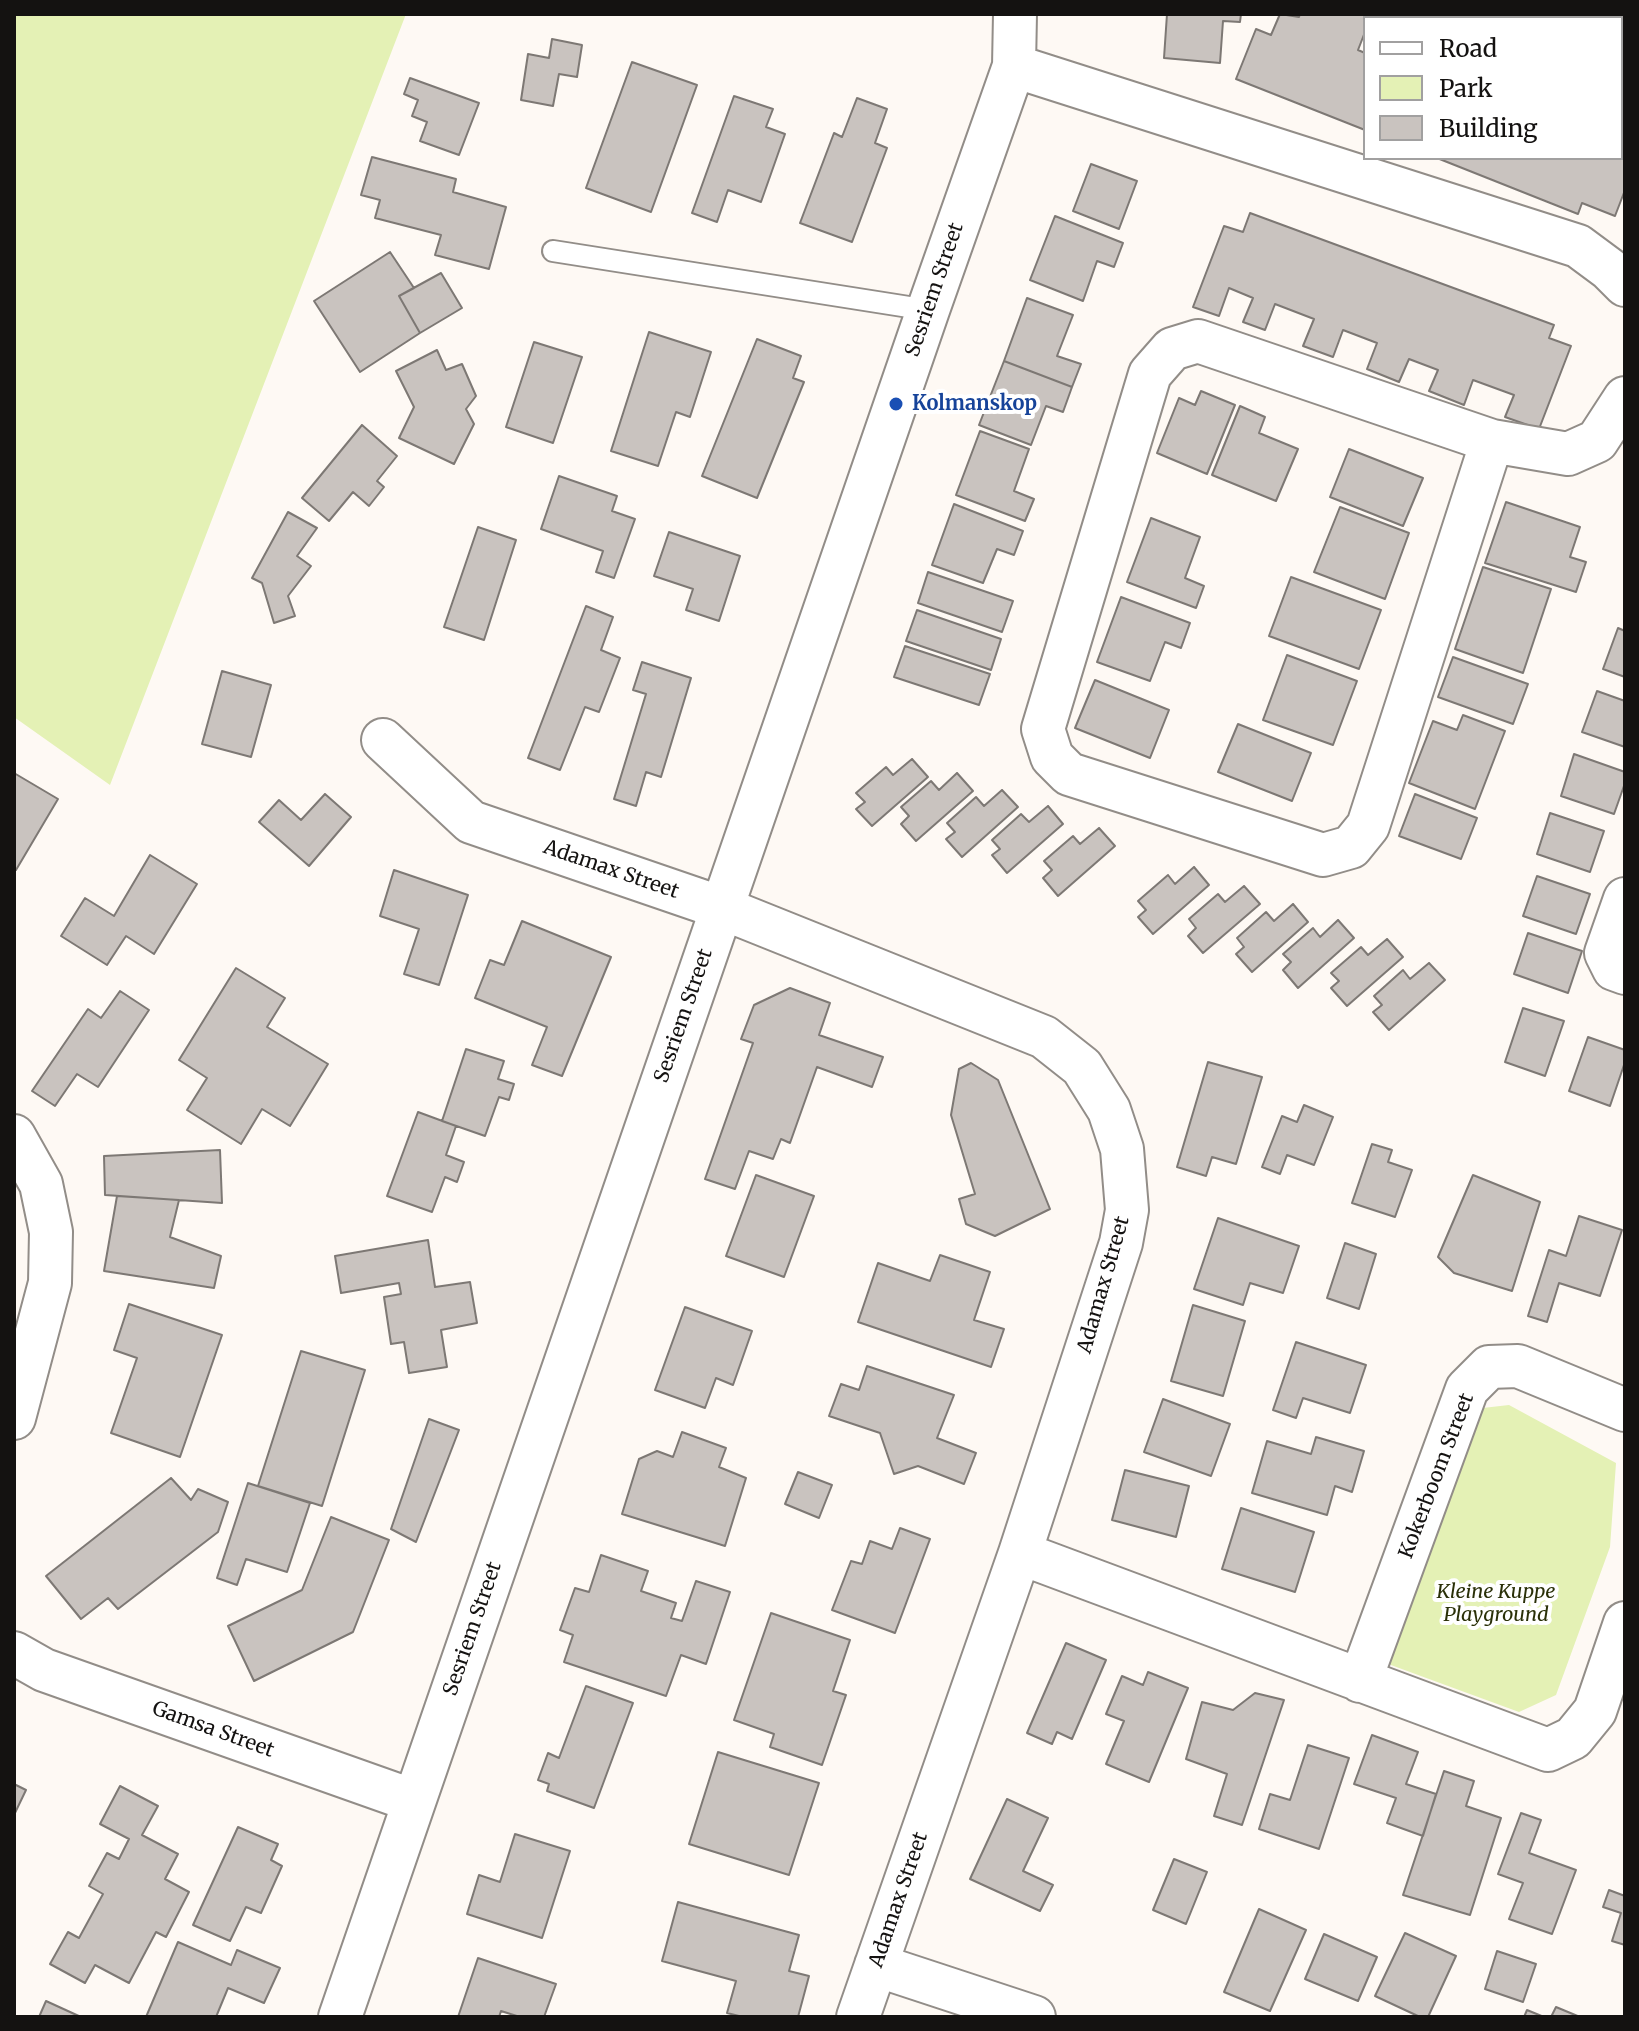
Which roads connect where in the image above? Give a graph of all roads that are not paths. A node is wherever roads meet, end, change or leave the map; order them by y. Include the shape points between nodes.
1 (1015, 14) edge
2 (1014, 66) junction
3 (1625, 244) edge
4 (1578, 246) junction
5 (553, 251) dead end
6 (1625, 285) edge
7 (928, 310) junction
8 (1625, 398) edge
9 (1492, 441) junction
10 (383, 740) dead end
11 (1625, 899) edge
12 (722, 908) junction
13 (1625, 973) edge
14 (14, 1136) edge
15 (1625, 1410) edge
16 (14, 1418) edge
17 (1020, 1553) junction
18 (1625, 1623) edge
19 (14, 1653) edge
20 (1360, 1681) junction
21 (414, 1801) junction
22 (876, 1965) junction
23 (340, 2017) edge
24 (858, 2017) edge
25 (1034, 2017) edge

1 - 2 street, Sesriem Street
2 - 4 street
2 - 7 street, Sesriem Street
3 - 4 street
4 - 6 street
5 - 7 lane
7 - 12 street, Sesriem Street
8 - 9 street via 1597,441 1568,454
9 - 9 street via 1198,341 1172,349 1150,374 1043,729 1052,757 1069,774 1323,855 1351,847 1368,826
10 - 12 street, Adamax Street via 471,822
11 - 13 street via 1606,953 1614,969
12 - 17 street, Adamax Street via 1044,1037 1082,1067 1109,1110 1122,1149 1127,1210 1121,1243
12 - 21 street, Sesriem Street
14 - 16 street via 41,1184 51,1232 50,1283
15 - 20 street, Kokerboom Street via 1518,1366 1489,1367 1467,1389
17 - 20 street
17 - 22 street, Adamax Street
18 - 20 street via 1595,1711 1573,1738 1548,1750
19 - 21 street, Gamsa Street via 44,1670
21 - 23 street, Sesriem Street
22 - 24 street, Adamax Street
22 - 25 street

